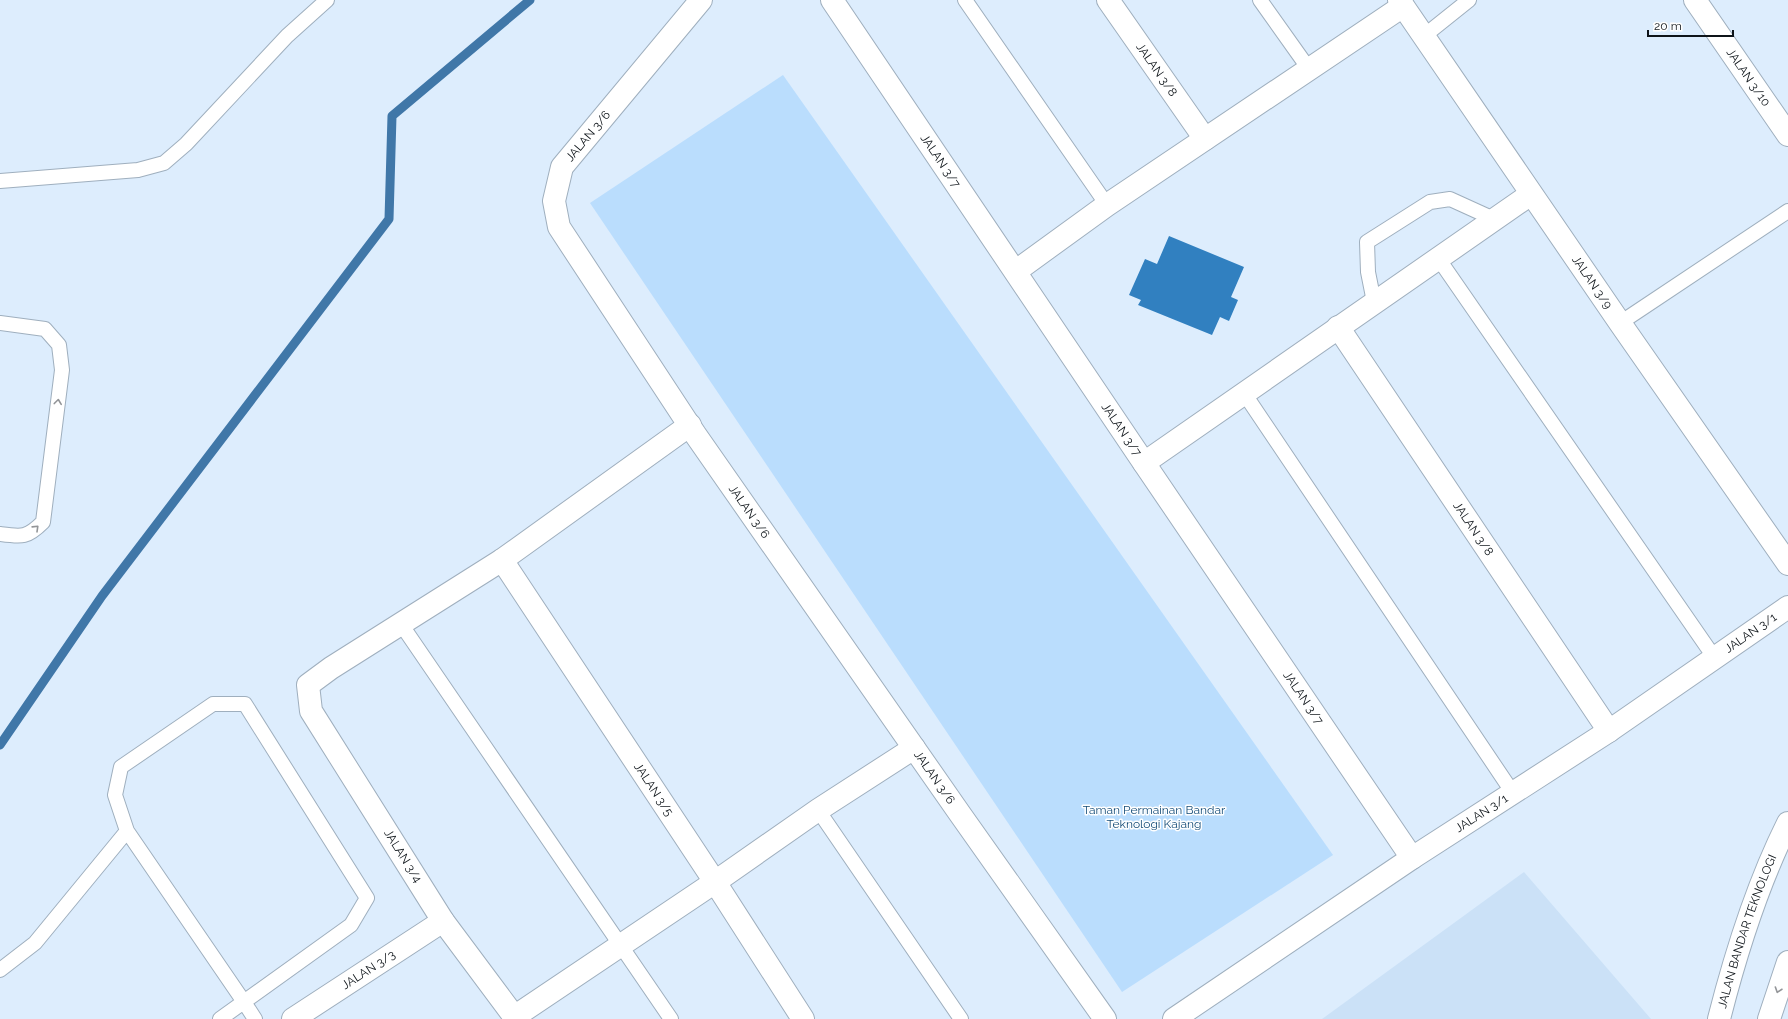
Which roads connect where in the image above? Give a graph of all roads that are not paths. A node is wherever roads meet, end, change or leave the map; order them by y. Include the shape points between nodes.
1 (327, 0) edge
2 (701, 0) edge
3 (832, 0) edge
4 (965, 0) edge
5 (1108, 0) edge
6 (1260, 0) edge
7 (1469, 0) edge
8 (1695, 0) edge
9 (1401, 3) edge
10 (1424, 36) junction
11 (1309, 69) junction
12 (1788, 135) edge
13 (1205, 139) junction
14 (0, 181) edge
15 (1531, 194) junction
16 (1107, 205) junction
17 (1788, 211) edge
18 (1494, 219) junction
19 (1438, 258) junction
20 (1016, 271) junction
21 (1374, 302) junction
22 (0, 323) edge
23 (1620, 323) junction
24 (1338, 327) junction
25 (1244, 393) junction
26 (690, 426) junction
27 (1144, 463) junction
28 (0, 534) edge
29 (502, 560) junction
30 (1788, 564) edge
31 (1788, 607) edge
32 (401, 624) junction
33 (1714, 657) junction
34 (1609, 731) junction
35 (914, 748) junction
36 (1513, 793) junction
37 (818, 810) junction
38 (1788, 823) edge
39 (127, 831) junction
40 (1412, 858) junction
41 (716, 882) junction
42 (443, 921) junction
43 (620, 945) junction
44 (1788, 962) edge
45 (0, 970) edge
46 (244, 1002) junction
47 (514, 1018) edge
48 (220, 1019) edge
49 (255, 1019) edge
50 (293, 1019) edge
51 (671, 1019) edge
52 (803, 1019) edge
53 (960, 1019) edge
54 (1105, 1019) edge
55 (1174, 1019) edge
56 (1719, 1019) edge
57 (1769, 1019) edge

1 - 14 lane via 287,36 186,144 164,163 138,170
2 - 26 street, JALAN 3/6 via 562,167 554,201 560,227
3 - 20 street, JALAN 3/7
4 - 16 lane
5 - 13 street, JALAN 3/8
6 - 11 lane
7 - 10 lane
8 - 12 street, JALAN 3/10
9 - 10 street, JALAN 3/9
9 - 11 street
10 - 15 street, JALAN 3/9
11 - 13 street
13 - 16 street
15 - 18 street
15 - 23 street, JALAN 3/9
16 - 20 street
17 - 23 lane
18 - 19 street
18 - 21 lane via 1450,199 1430,202 1367,242 1368,272
19 - 21 street
19 - 33 lane
20 - 27 street, JALAN 3/7
21 - 24 street
28 -> 22 lane via 19,536 32,532 43,522 62,370 59,345 45,329
23 - 30 street, JALAN 3/9
24 - 25 street
24 - 34 street, JALAN 3/8
25 - 27 street
25 - 36 lane
26 - 29 street
26 - 35 street, JALAN 3/6
27 - 40 street, JALAN 3/7
29 - 32 street
29 - 41 street, JALAN 3/5
31 - 33 street, JALAN 3/1
32 - 42 street, JALAN 3/4 via 308,685 311,711
32 - 43 lane
33 - 34 street, JALAN 3/1
34 - 36 street, JALAN 3/1
35 - 37 street
35 - 54 street, JALAN 3/6
36 - 40 street, JALAN 3/1
37 - 41 street
37 - 53 lane
38 - 56 street, JALAN BANDAR TEKNOLOGI via 1764,877 1732,970
39 - 45 lane via 35,943
39 - 46 lane
39 - 46 lane via 115,795 121,767 213,704 245,704 366,898 351,925
40 - 55 street, JALAN 3/1
41 - 43 street
41 - 52 street, JALAN 3/5
42 - 47 street, JALAN 3/4
42 - 50 street, JALAN 3/3
43 - 47 street
43 - 51 lane
44 -> 57 street
46 - 48 lane
46 - 49 lane

